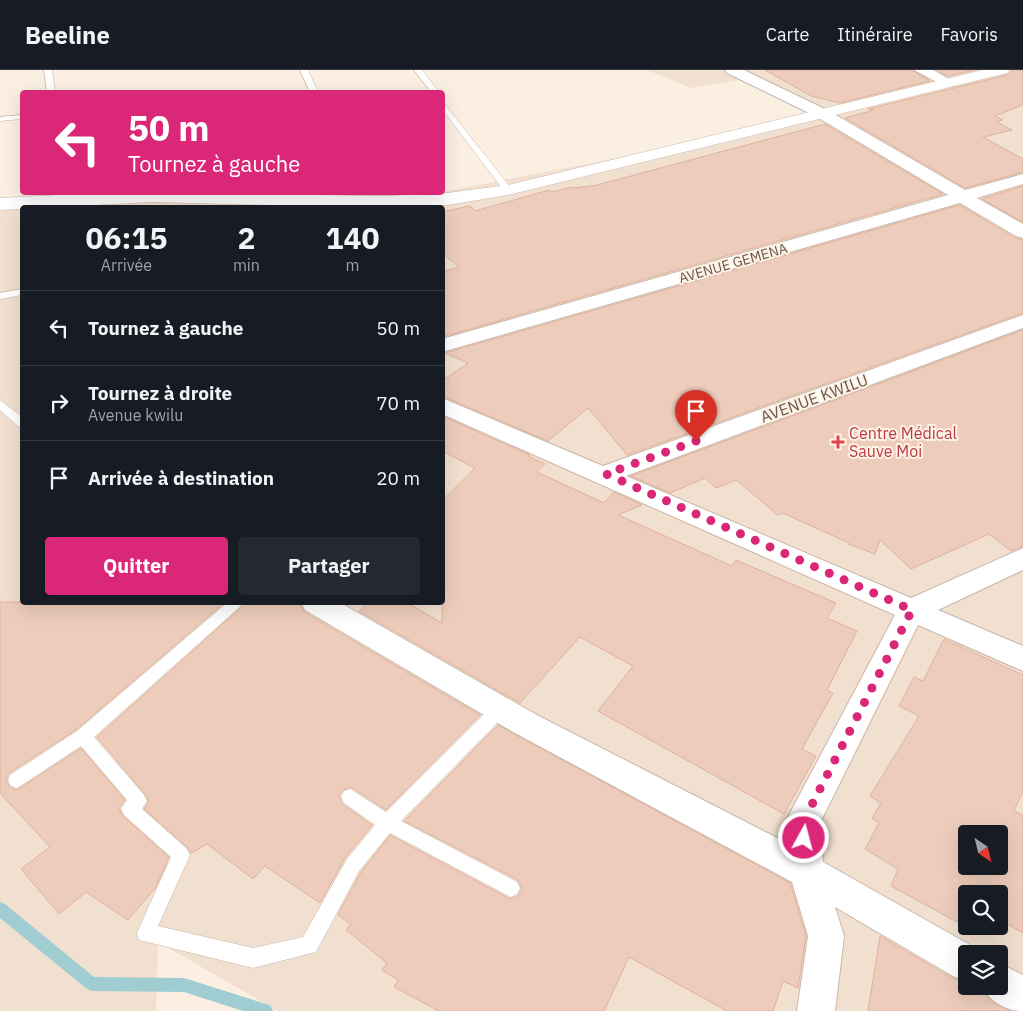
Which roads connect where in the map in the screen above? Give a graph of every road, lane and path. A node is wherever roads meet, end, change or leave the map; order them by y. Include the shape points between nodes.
1 (48, 70) edge
2 (304, 70) edge
3 (418, 70) edge
4 (732, 70) edge
5 (921, 70) edge
6 (1002, 70) edge
7 (948, 83) junction
8 (51, 90) edge
9 (313, 90) edge
10 (433, 90) edge
11 (445, 107) edge
12 (823, 114) junction
13 (20, 117) edge
14 (0, 119) edge
15 (1023, 179) edge
16 (508, 190) junction
17 (148, 195) edge
18 (181, 195) edge
19 (965, 196) junction
20 (122, 202) edge
21 (0, 204) edge
22 (1023, 232) edge
23 (20, 292) edge
24 (0, 296) edge
25 (1023, 321) edge
26 (445, 345) edge
27 (0, 404) edge
28 (445, 406) edge
29 (20, 422) edge
30 (606, 474) junction
31 (1023, 558) edge
32 (235, 605) edge
33 (320, 605) edge
34 (912, 610) junction
35 (1023, 659) edge
36 (500, 709) junction
37 (83, 736) junction
38 (16, 780) dead end
39 (350, 797) dead end
40 (387, 823) junction
41 (806, 871) junction
42 (511, 888) dead end
43 (958, 958) edge
44 (1008, 987) edge
45 (1023, 996) edge
46 (816, 1011) edge

1 - 8 lane
2 - 9 lane
3 - 10 lane
4 - 12 street
5 - 7 street
6 - 7 street
7 - 12 street
11 - 16 lane
12 - 16 street
12 - 19 street
13 - 14 lane
15 - 19 street, AVENUE GEMENA
16 - 18 street via 447,199 385,202
17 - 20 street
19 - 22 street
19 - 26 street, AVENUE GEMENA
20 - 21 street
23 - 24 lane
25 - 30 street, AVENUE KWILU
27 - 29 lane
28 - 30 street
30 - 34 street
31 - 34 street
32 - 37 lane
33 - 36 street
34 - 35 street
34 - 41 street via 803,822
36 - 40 lane
36 - 41 street
37 - 38 lane
37 - 40 lane via 138,802 130,809 181,855 146,933 253,958 309,945 353,865
39 - 40 lane
40 - 42 lane
41 - 43 street
41 - 46 street via 826,936
44 - 45 street

